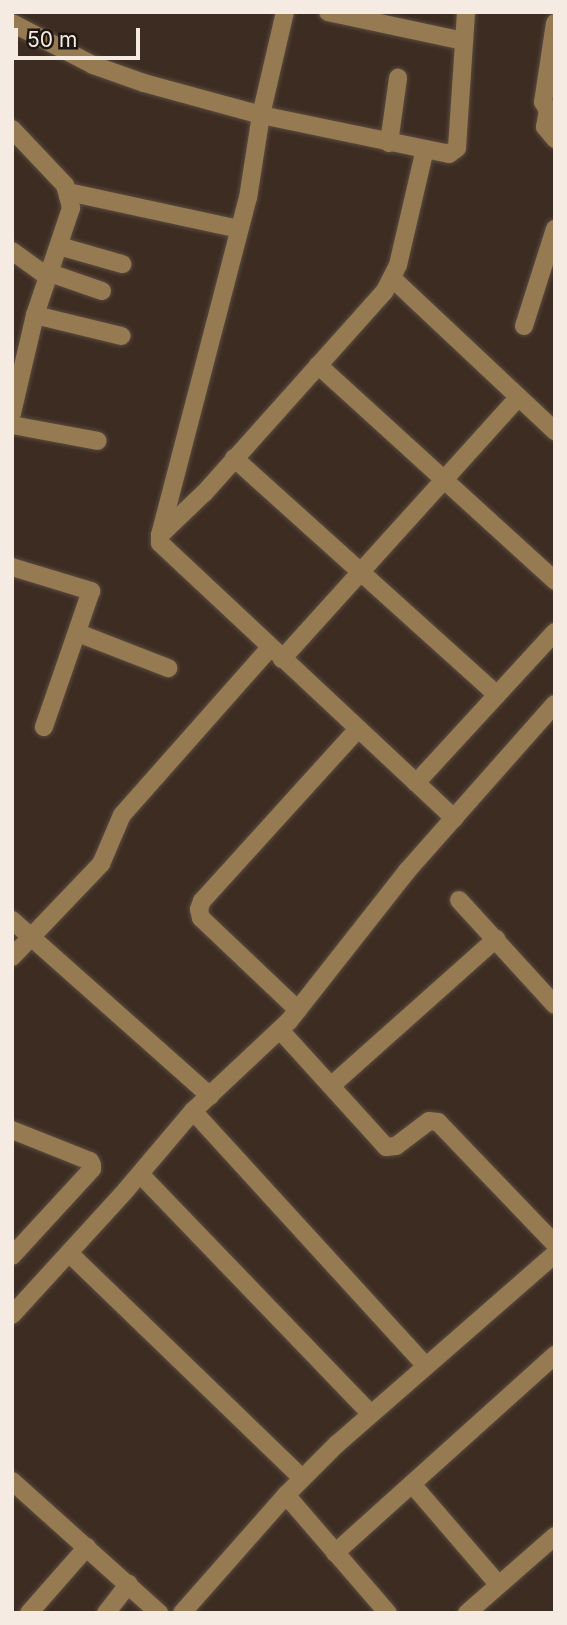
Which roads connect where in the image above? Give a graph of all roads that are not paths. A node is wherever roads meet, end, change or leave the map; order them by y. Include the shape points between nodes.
1 (285, 12) edge
2 (466, 12) edge
3 (339, 13) edge
4 (12, 23) edge
5 (555, 23) edge
6 (463, 41) junction
7 (398, 78) dead end
8 (261, 115) junction
9 (12, 128) edge
10 (555, 139) edge
11 (389, 143) junction
12 (425, 149) junction
13 (68, 192) junction
14 (239, 229) junction
15 (555, 229) edge
16 (60, 246) junction
17 (12, 251) edge
18 (122, 264) dead end
19 (49, 275) junction
20 (392, 278) junction
21 (102, 291) dead end
22 (35, 314) junction
23 (524, 326) dead end
24 (122, 336) dead end
25 (318, 365) junction
26 (518, 398) junction
27 (12, 413) edge
28 (12, 425) edge
29 (555, 431) edge
30 (99, 440) dead end
31 (234, 458) junction
32 (442, 481) junction
33 (160, 535) junction
34 (12, 567) edge
35 (361, 571) junction
36 (555, 581) edge
37 (555, 632) edge
38 (78, 633) junction
39 (276, 653) junction
40 (169, 668) dead end
41 (497, 695) junction
42 (555, 704) edge
43 (44, 727) dead end
44 (358, 729) junction
45 (416, 783) junction
46 (454, 818) junction
47 (459, 900) dead end
48 (12, 920) edge
49 (31, 936) junction
50 (496, 939) junction
51 (12, 957) edge
52 (555, 1005) edge
53 (298, 1010) junction
54 (280, 1030) junction
55 (332, 1086) junction
56 (209, 1096) junction
57 (193, 1111) junction
58 (12, 1130) edge
59 (140, 1174) junction
60 (555, 1244) edge
61 (17, 1246) edge
62 (70, 1254) junction
63 (555, 1254) edge
64 (12, 1315) edge
65 (555, 1355) edge
66 (426, 1366) junction
67 (371, 1414) junction
68 (302, 1478) junction
69 (12, 1481) edge
70 (412, 1484) junction
71 (286, 1495) junction
72 (555, 1536) edge
73 (87, 1547) junction
74 (335, 1553) junction
75 (129, 1584) junction
76 (499, 1585) junction
77 (29, 1613) edge
78 (106, 1613) edge
79 (159, 1613) edge
80 (182, 1613) edge
81 (388, 1613) edge
82 (467, 1613) edge

1 - 8 street
2 - 6 street
3 - 6 street
4 - 8 street via 93,65
5 - 10 street via 543,102 548,110 547,134
6 - 12 street via 457,148 449,153
7 - 11 street
8 - 11 street
8 - 14 street via 251,186
9 - 13 street
11 - 12 street
12 - 20 street
13 - 14 street
13 - 16 street via 71,208
14 - 33 street
15 - 23 street
16 - 18 street
16 - 19 street
17 - 19 street
19 - 21 street
19 - 22 street
20 - 25 street via 372,307
20 - 26 street
22 - 24 street
22 - 27 street
25 - 31 street
25 - 32 street
26 - 29 street
26 - 32 street
28 - 30 street
31 - 33 street
31 - 35 street
32 - 35 street
32 - 36 street
33 - 39 street via 163,549
34 - 38 street via 91,591
35 - 39 street
35 - 41 street
37 - 41 street
38 - 40 street
38 - 43 street
39 - 44 street
39 - 49 street via 121,815 101,864
41 - 45 street
42 - 46 street
44 - 45 street
44 - 53 street via 199,909 201,918
45 - 46 street
46 - 53 street
47 - 50 street
48 - 49 street
49 - 51 street
49 - 56 street
50 - 52 street
50 - 55 street
53 - 54 street
54 - 55 street
54 - 56 street
55 - 60 street via 386,1147 396,1146 429,1121 438,1122
56 - 57 street
57 - 59 street
57 - 66 street
58 - 61 street via 92,1165
59 - 62 street
59 - 67 street
62 - 64 street
62 - 68 street
63 - 66 street
65 - 70 street
66 - 67 street
67 - 68 street
68 - 71 street
69 - 73 street
70 - 74 street
70 - 76 street
71 - 74 street
71 - 80 street
72 - 76 street
73 - 75 street
73 - 77 street
74 - 81 street
75 - 78 street
75 - 79 street
76 - 82 street

